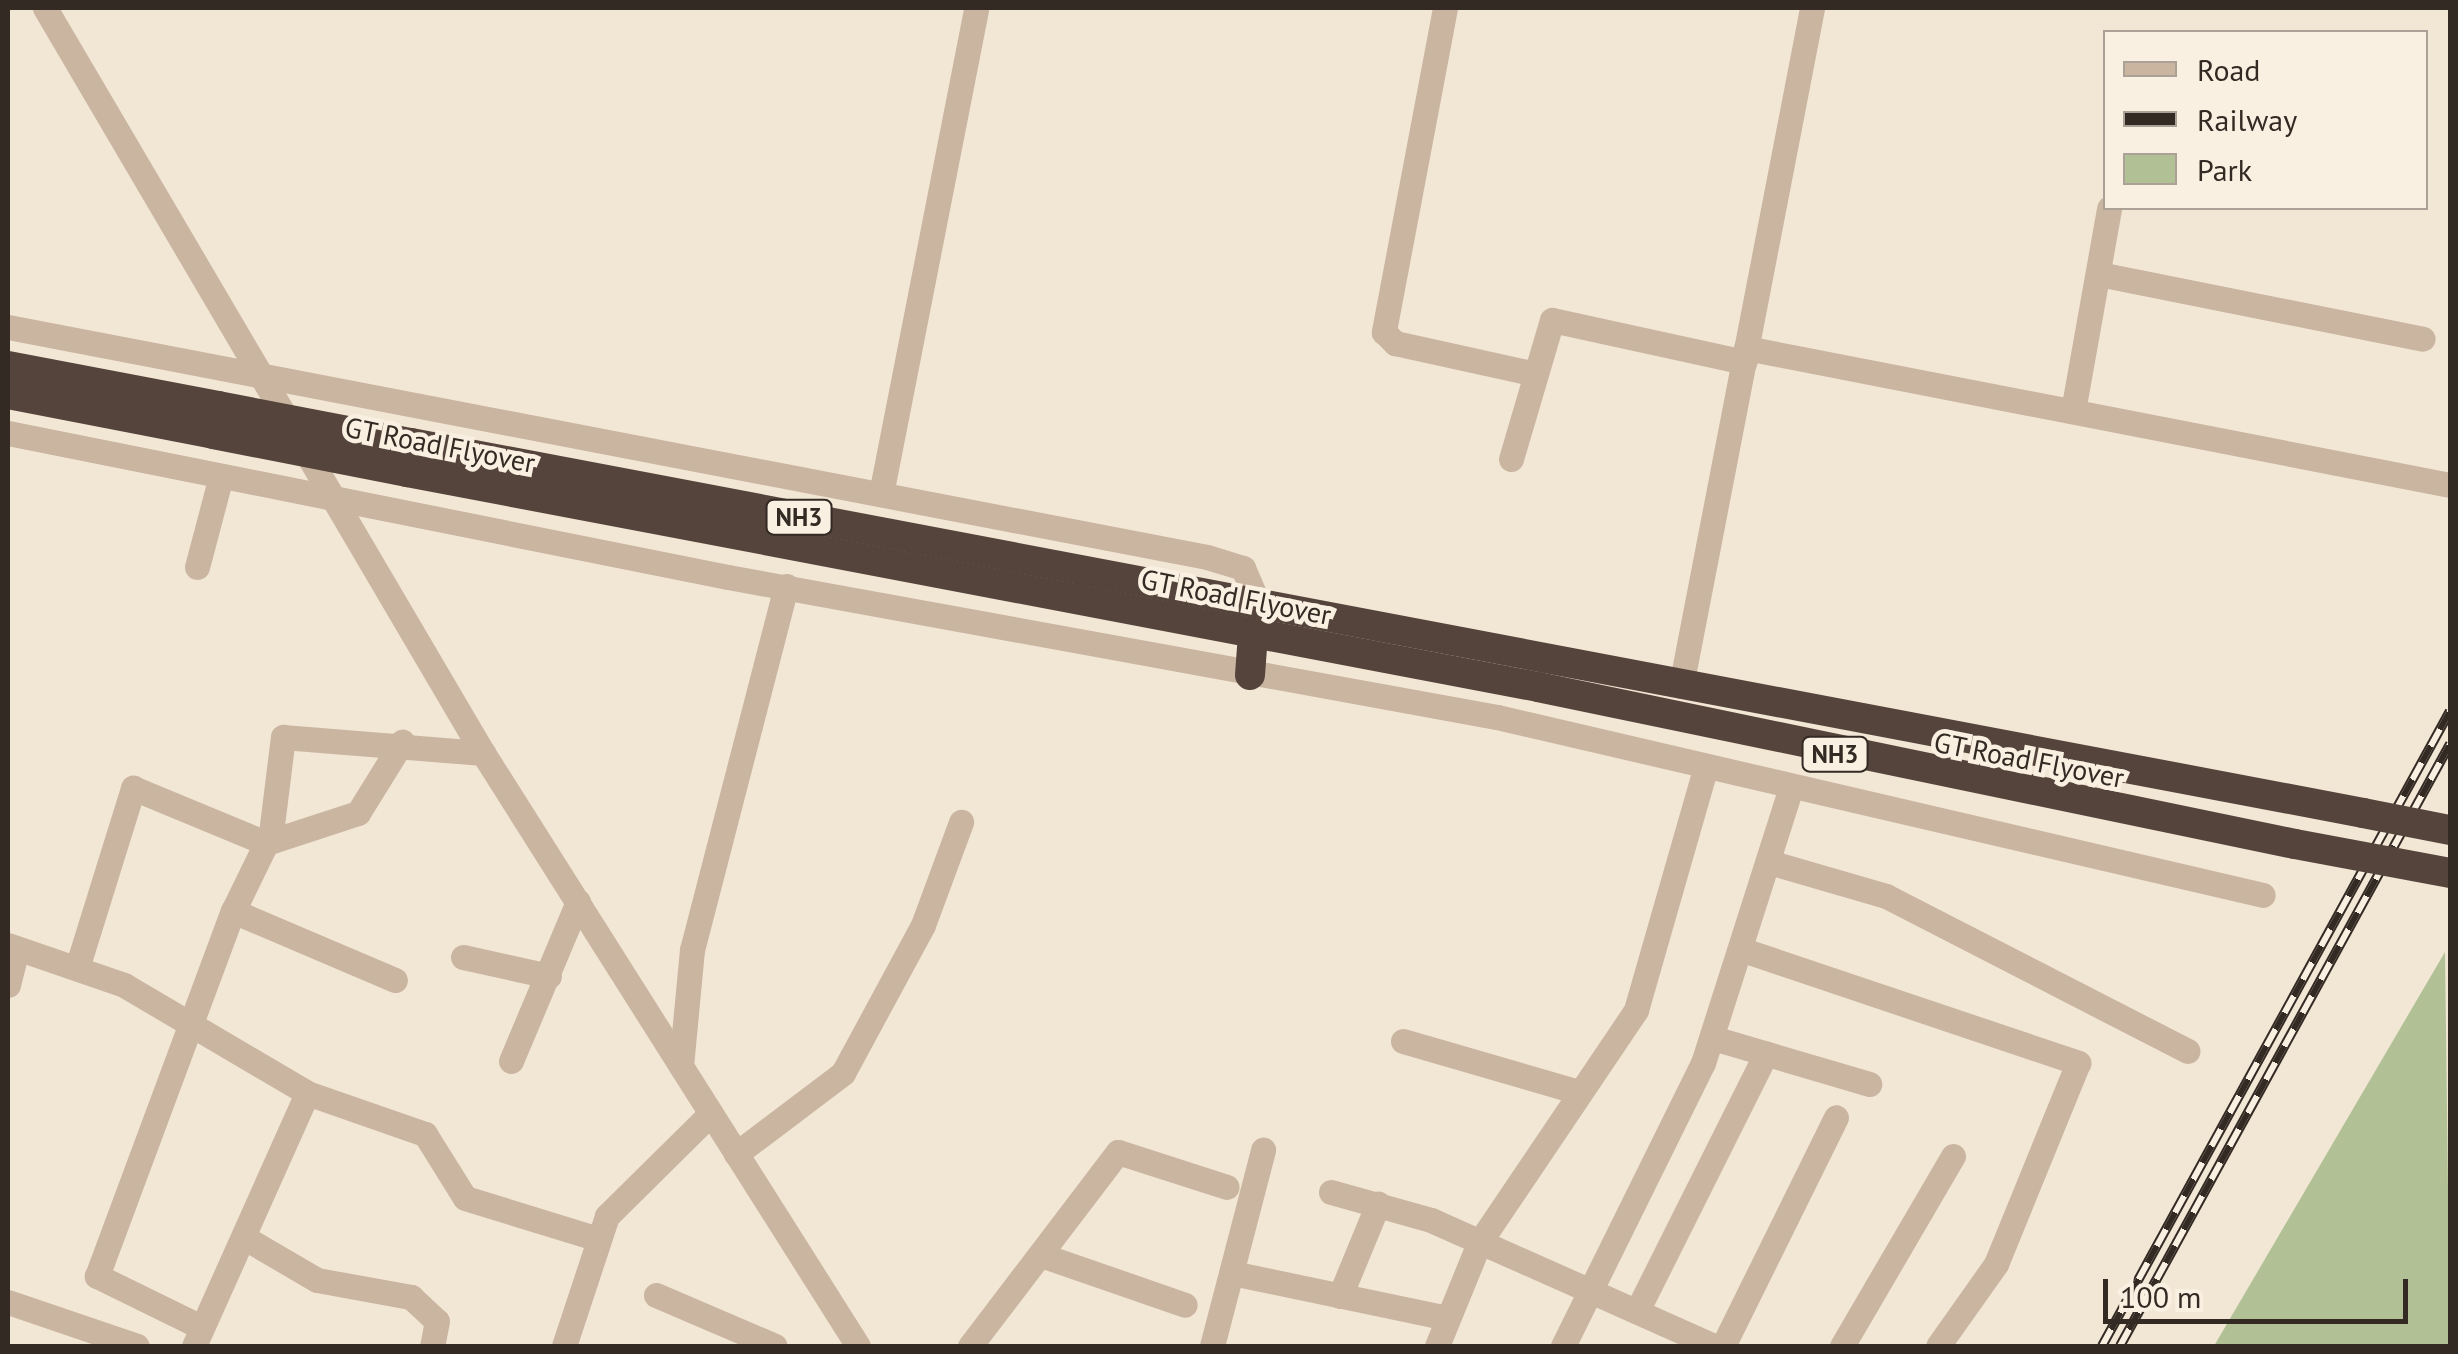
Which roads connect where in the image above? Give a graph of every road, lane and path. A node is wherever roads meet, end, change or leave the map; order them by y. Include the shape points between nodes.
1 (45, 8) edge
2 (976, 8) edge
3 (1446, 8) edge
4 (1812, 8) edge
5 (2110, 210) edge
6 (2099, 274) junction
7 (8, 327) edge
8 (2423, 340) dead end
9 (1745, 355) junction
10 (8, 366) edge
11 (1532, 373) junction
12 (262, 374) junction
13 (8, 394) edge
14 (2073, 411) junction
15 (216, 420) junction
16 (8, 433) edge
17 (1511, 459) dead end
18 (222, 476) junction
19 (2450, 484) edge
20 (881, 494) junction
21 (332, 498) junction
22 (197, 567) dead end
23 (786, 586) junction
24 (1256, 620) junction
25 (1250, 675) junction
26 (1681, 686) junction
27 (402, 742) junction
28 (483, 753) junction
29 (1706, 766) junction
30 (1791, 788) junction
31 (961, 822) dead end
32 (2450, 830) edge
33 (266, 843) junction
34 (1769, 862) junction
35 (2450, 873) edge
36 (2263, 895) dead end
37 (578, 902) junction
38 (233, 911) junction
39 (12, 947) edge
40 (1743, 950) junction
41 (463, 957) dead end
42 (76, 968) junction
43 (550, 976) junction
44 (395, 980) dead end
45 (8, 985) edge
46 (189, 1019) junction
47 (1713, 1038) junction
48 (1403, 1042) dead end
49 (2187, 1051) dead end
50 (1766, 1054) junction
51 (510, 1061) dead end
52 (681, 1066) junction
53 (1869, 1084) dead end
54 (307, 1092) junction
55 (1578, 1092) junction
56 (711, 1113) junction
57 (1836, 1117) dead end
58 (1264, 1150) dead end
59 (736, 1154) junction
60 (1953, 1156) dead end
61 (1226, 1187) dead end
62 (1331, 1192) dead end
63 (1378, 1204) junction
64 (245, 1238) junction
65 (598, 1239) junction
66 (1480, 1243) junction
67 (1041, 1255) junction
68 (1232, 1273) junction
69 (1592, 1294) junction
70 (656, 1295) dead end
71 (1340, 1296) junction
72 (8, 1302) edge
73 (1184, 1304) dead end
74 (1637, 1311) junction
75 (1447, 1318) junction
76 (197, 1336) edge
77 (976, 1345) edge
78 (138, 1346) edge
79 (432, 1346) edge
80 (564, 1346) edge
81 (775, 1346) edge
82 (857, 1346) edge
83 (1212, 1346) edge
84 (1437, 1346) edge
85 (1563, 1346) edge
86 (1714, 1346) edge
87 (1723, 1346) edge
88 (1842, 1346) edge
89 (1938, 1346) edge

1 - 12 street
2 - 20 street
3 - 11 street via 1384,332 1395,344
4 - 9 street
5 - 6 street
6 - 8 street
6 - 14 street
7 - 12 street
9 - 11 street via 1552,320
9 - 14 street
9 - 26 street
10 - 15 highway, GT Road Flyover / NH3
11 - 17 street
12 - 20 street
12 - 21 street
13 - 15 highway, GT Road Flyover / NH3
14 - 19 street
15 - 24 highway, GT Road Flyover / NH3, bridge
16 - 18 street
18 - 21 street
18 - 22 street
20 - 24 street via 1243,568
21 - 23 street
21 - 28 street
23 - 25 street
23 - 52 street via 692,950
24 - 25 highway
24 - 26 highway, GT Road Flyover / NH3
24 - 35 highway, GT Road Flyover / NH3, bridge
25 - 29 street
26 - 32 highway, GT Road Flyover / NH3, bridge
27 - 28 street
27 - 33 street via 358,813
27 - 33 street via 283,736
28 - 37 street
29 - 30 street
29 - 55 street via 1636,1010
30 - 34 street
30 - 36 street
31 - 59 street via 923,925 843,1073
33 - 38 street
33 - 42 street via 133,788
34 - 40 street
34 - 49 street via 1886,896
37 - 43 street
37 - 52 street
38 - 44 street
38 - 46 street
39 - 42 street
39 - 45 street
40 - 47 street
40 - 89 street via 2078,1063 1996,1264
41 - 43 street
42 - 46 street
43 - 51 street
46 - 54 street
46 - 76 street via 97,1276
47 - 50 street
47 - 69 street
48 - 55 street
50 - 53 street
50 - 74 street
52 - 56 street
54 - 64 street
54 - 65 street via 431,1137 464,1198
55 - 66 street
56 - 59 street
56 - 65 street via 614,1208
57 - 87 street
58 - 68 street
59 - 82 street
60 - 88 street
61 - 67 street via 1118,1152
62 - 63 street
63 - 66 street
63 - 71 street
64 - 76 street
64 - 79 street via 317,1280 411,1297 437,1321
65 - 80 street
66 - 69 street
66 - 75 street
67 - 73 street
67 - 77 street
68 - 71 street
68 - 83 street
69 - 74 street
69 - 85 street
70 - 81 street
71 - 75 street
72 - 78 street
74 - 86 street
75 - 84 street

